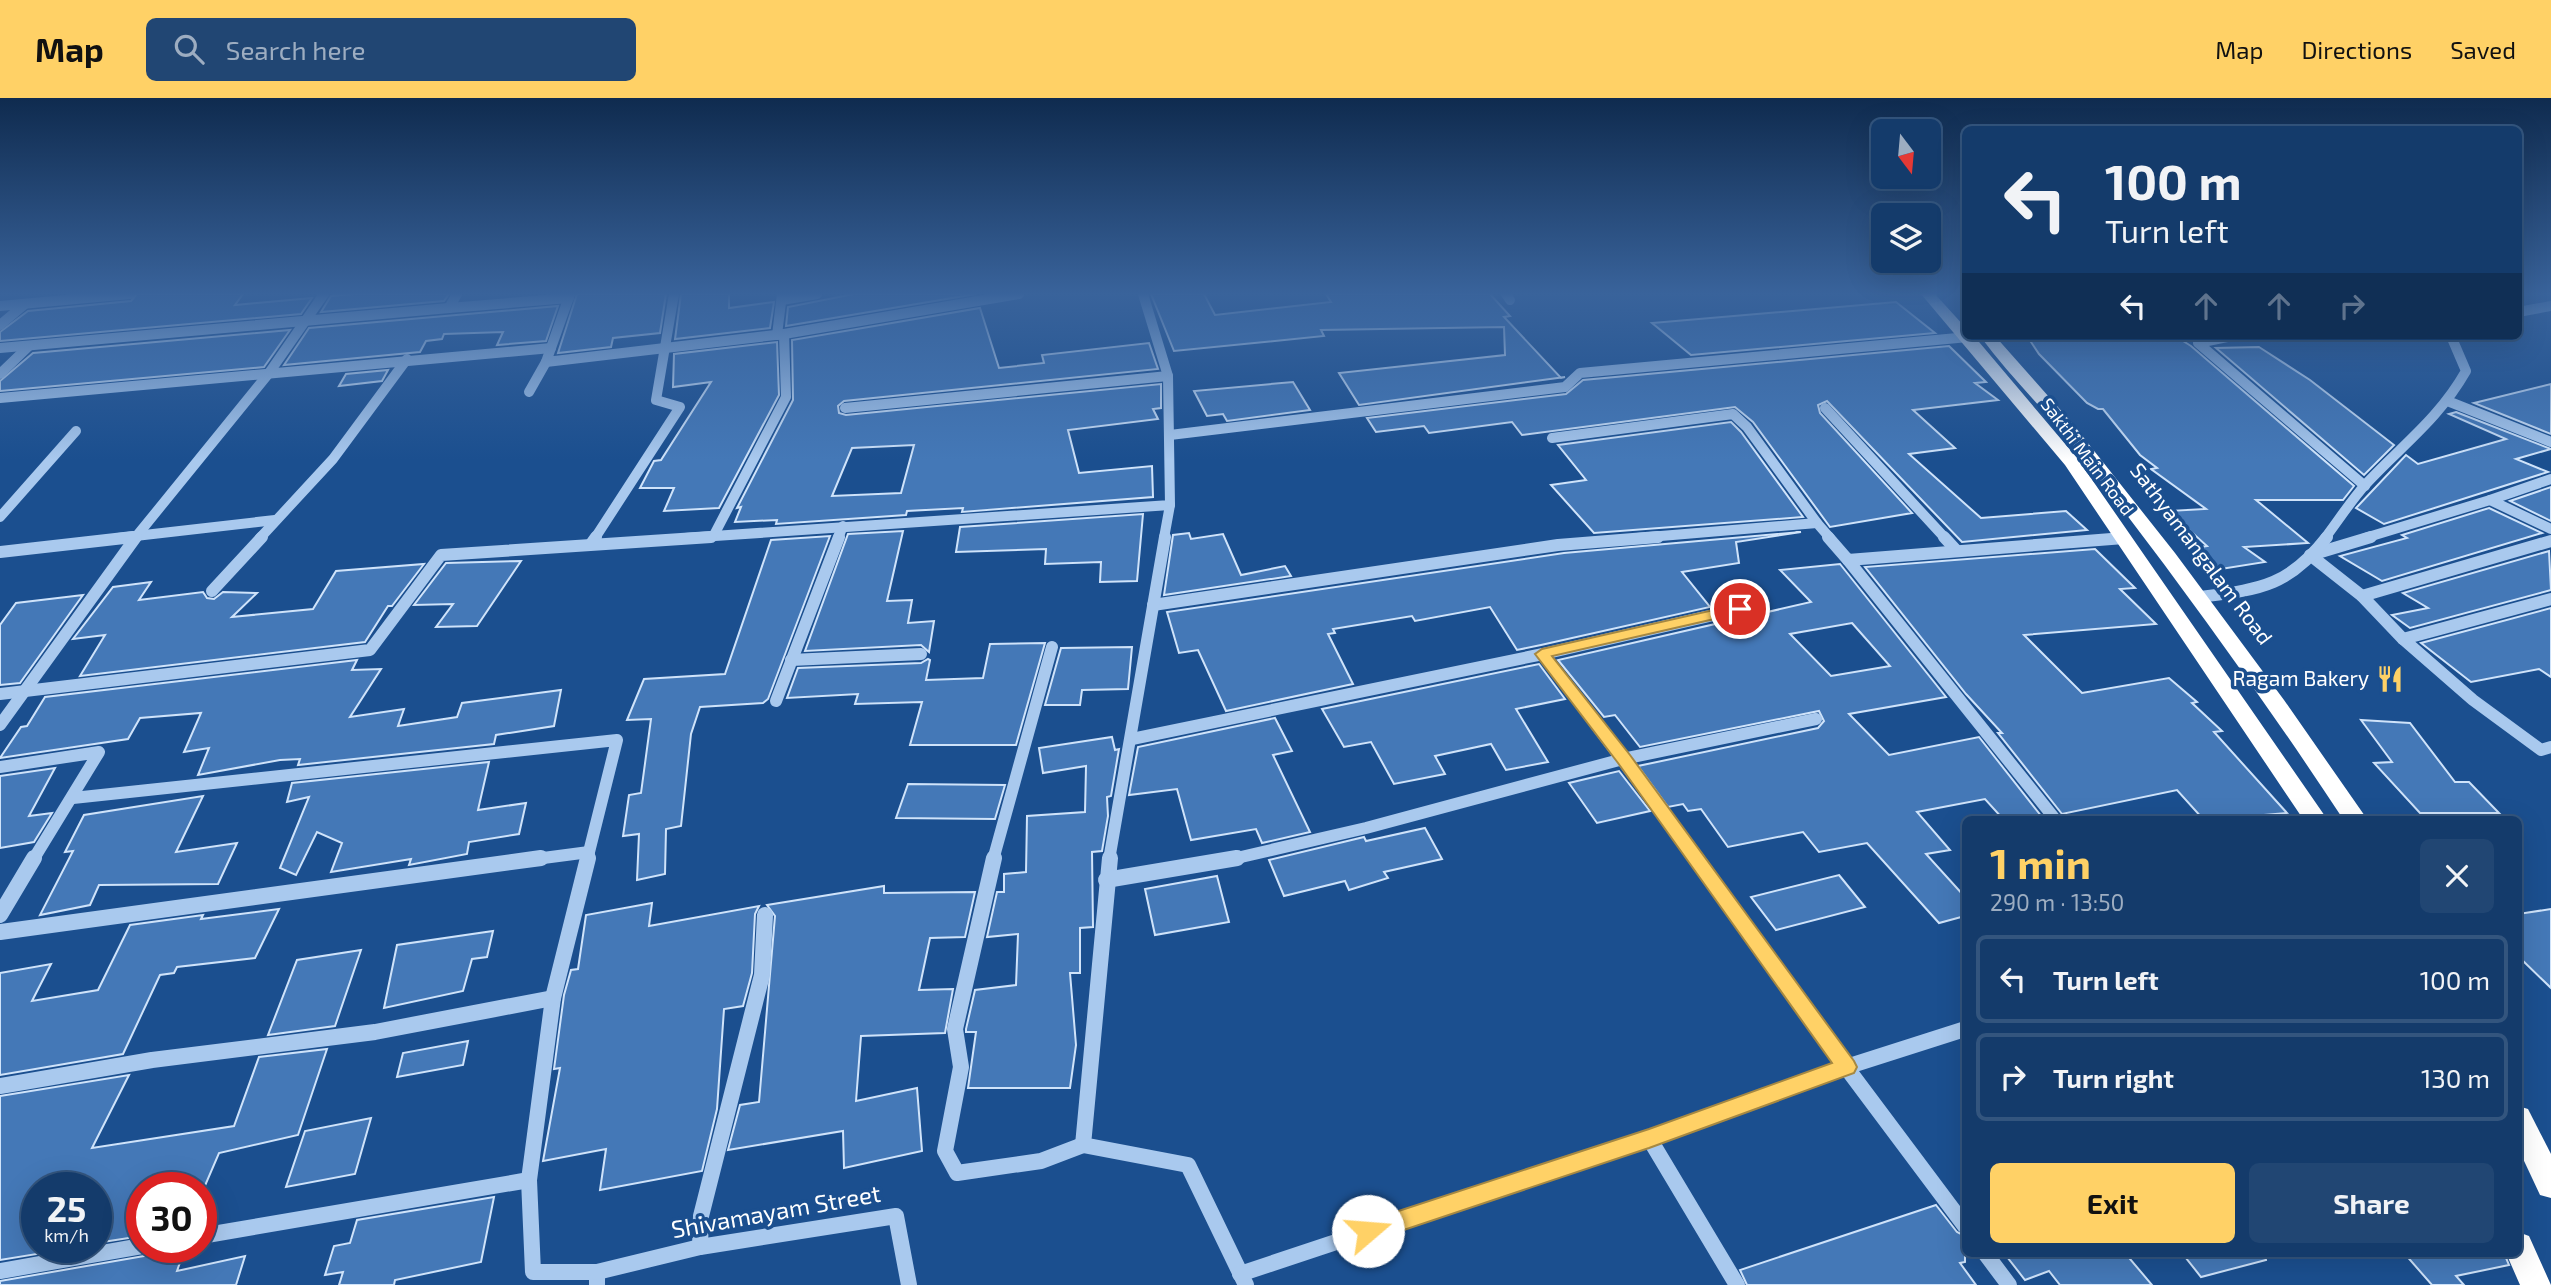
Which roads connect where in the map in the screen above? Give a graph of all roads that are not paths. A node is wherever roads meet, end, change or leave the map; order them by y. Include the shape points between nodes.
1 (25, 349) edge
2 (285, 349) edge
3 (533, 349) edge
4 (551, 349) edge
5 (645, 349) edge
6 (664, 349) edge
7 (782, 349) edge
8 (1160, 349) edge
9 (1828, 349) edge
10 (1980, 349) edge
11 (2000, 349) edge
12 (2205, 349) edge
13 (2457, 349) edge
14 (407, 359) junction
15 (547, 362) junction
16 (269, 373) junction
17 (0, 374) edge
18 (1168, 376) junction
19 (529, 391) dead end
20 (0, 398) edge
21 (2450, 402) junction
22 (845, 408) dead end
23 (1825, 408) dead end
24 (76, 431) dead end
25 (1170, 435) junction
26 (1552, 438) dead end
27 (2551, 442) edge
28 (2551, 479) edge
29 (2365, 486) junction
30 (2490, 500) junction
31 (1170, 505) junction
32 (0, 517) edge
33 (275, 520) junction
34 (1817, 523) junction
35 (843, 526) junction
36 (2551, 530) edge
37 (137, 535) junction
38 (714, 535) junction
39 (2124, 538) junction
40 (2551, 541) edge
41 (590, 544) junction
42 (1956, 550) junction
43 (0, 552) edge
44 (2310, 555) junction
45 (1848, 560) junction
46 (212, 591) dead end
47 (2362, 596) junction
48 (2200, 597) junction
49 (2551, 599) edge
50 (1153, 605) junction
51 (1740, 609) dead end
52 (2403, 639) junction
53 (1052, 647) dead end
54 (920, 653) dead end
55 (1542, 654) junction
56 (791, 660) junction
57 (27, 691) junction
58 (0, 694) edge
59 (776, 701) dead end
60 (1816, 719) dead end
61 (0, 725) edge
62 (1132, 738) junction
63 (2551, 747) edge
64 (1624, 759) junction
65 (0, 767) edge
66 (73, 798) junction
67 (2053, 816) edge
68 (2313, 816) edge
69 (2352, 816) edge
70 (589, 852) junction
71 (1106, 880) junction
72 (0, 915) edge
73 (765, 915) dead end
74 (0, 932) edge
75 (553, 998) junction
76 (1962, 1030) edge
77 (1846, 1067) junction
78 (0, 1086) edge
79 (2522, 1126) edge
80 (1649, 1138) junction
81 (1083, 1145) junction
82 (528, 1180) junction
83 (2551, 1185) edge
84 (1962, 1222) edge
85 (217, 1233) edge
86 (700, 1247) junction
87 (126, 1249) edge
88 (2522, 1255) edge
89 (1989, 1257) edge
90 (0, 1270) edge
91 (597, 1278) edge
92 (1243, 1279) edge
93 (909, 1285) edge
94 (1737, 1285) edge
95 (2009, 1285) edge
96 (2536, 1285) edge

1 - 17 street
2 - 16 street
3 - 14 street
4 - 15 street
5 - 15 street
6 - 41 street via 656,400 680,407
7 - 38 street via 786,397
8 - 18 street
9 - 25 street via 1580,373 1565,387
10 - 39 highway, Sakthi Main Road via 2071,462
11 - 48 highway, Sathyamangalam Road via 2041,393
12 - 29 street
13 - 21 street via 2466,371
14 - 16 street
14 - 33 street via 333,459
15 - 19 street
16 - 20 street
16 - 37 street
18 - 22 street
18 - 25 street
21 - 27 street
21 - 29 street via 2426,431
23 - 42 street
24 - 32 street
25 - 31 street
26 - 34 street via 1733,414
28 - 30 street
29 - 44 street
30 - 36 street
30 - 44 street
31 - 35 street
31 - 50 street
33 - 37 street
33 - 46 street
34 - 45 street
34 - 50 street via 1558,545
35 - 38 street
35 - 56 street
37 - 43 street
37 - 57 street
38 - 41 street
39 - 42 street
39 - 68 highway, Sakthi Main Road
40 - 47 street
41 - 57 street via 441,555 370,650
42 - 45 street
44 - 47 street
44 - 48 street via 2284,580
45 - 67 street
47 - 52 street
48 - 69 highway, Sathyamangalam Road
49 - 52 street
50 - 62 street
51 - 55 street
52 - 63 street via 2541,750
53 - 81 street via 996,849 963,995 956,1029 961,1067 945,1151 957,1173 1041,1161
54 - 56 street
55 - 62 street
55 - 64 street
56 - 59 street
57 - 58 street
57 - 61 street
60 - 64 street
62 - 71 street
64 - 71 street via 1390,822 1164,873
64 - 77 street
65 - 66 street via 99,752
66 - 70 street via 617,740
66 - 72 street
70 - 74 street
70 - 75 street
71 - 81 street
73 - 86 street via 761,975 707,1191
75 - 78 street via 375,1032 152,1060
75 - 82 street
76 - 77 street
77 - 80 street
77 - 84 street
79 - 83 highway
80 - 92 street
80 - 94 street
81 - 92 street via 1188,1165
82 - 85 street
82 - 91 street, Shivamayam Street via 533,1272
86 - 91 street, Shivamayam Street
86 - 93 street, Shivamayam Street via 896,1216
87 - 90 street
88 - 96 highway
89 - 95 street

